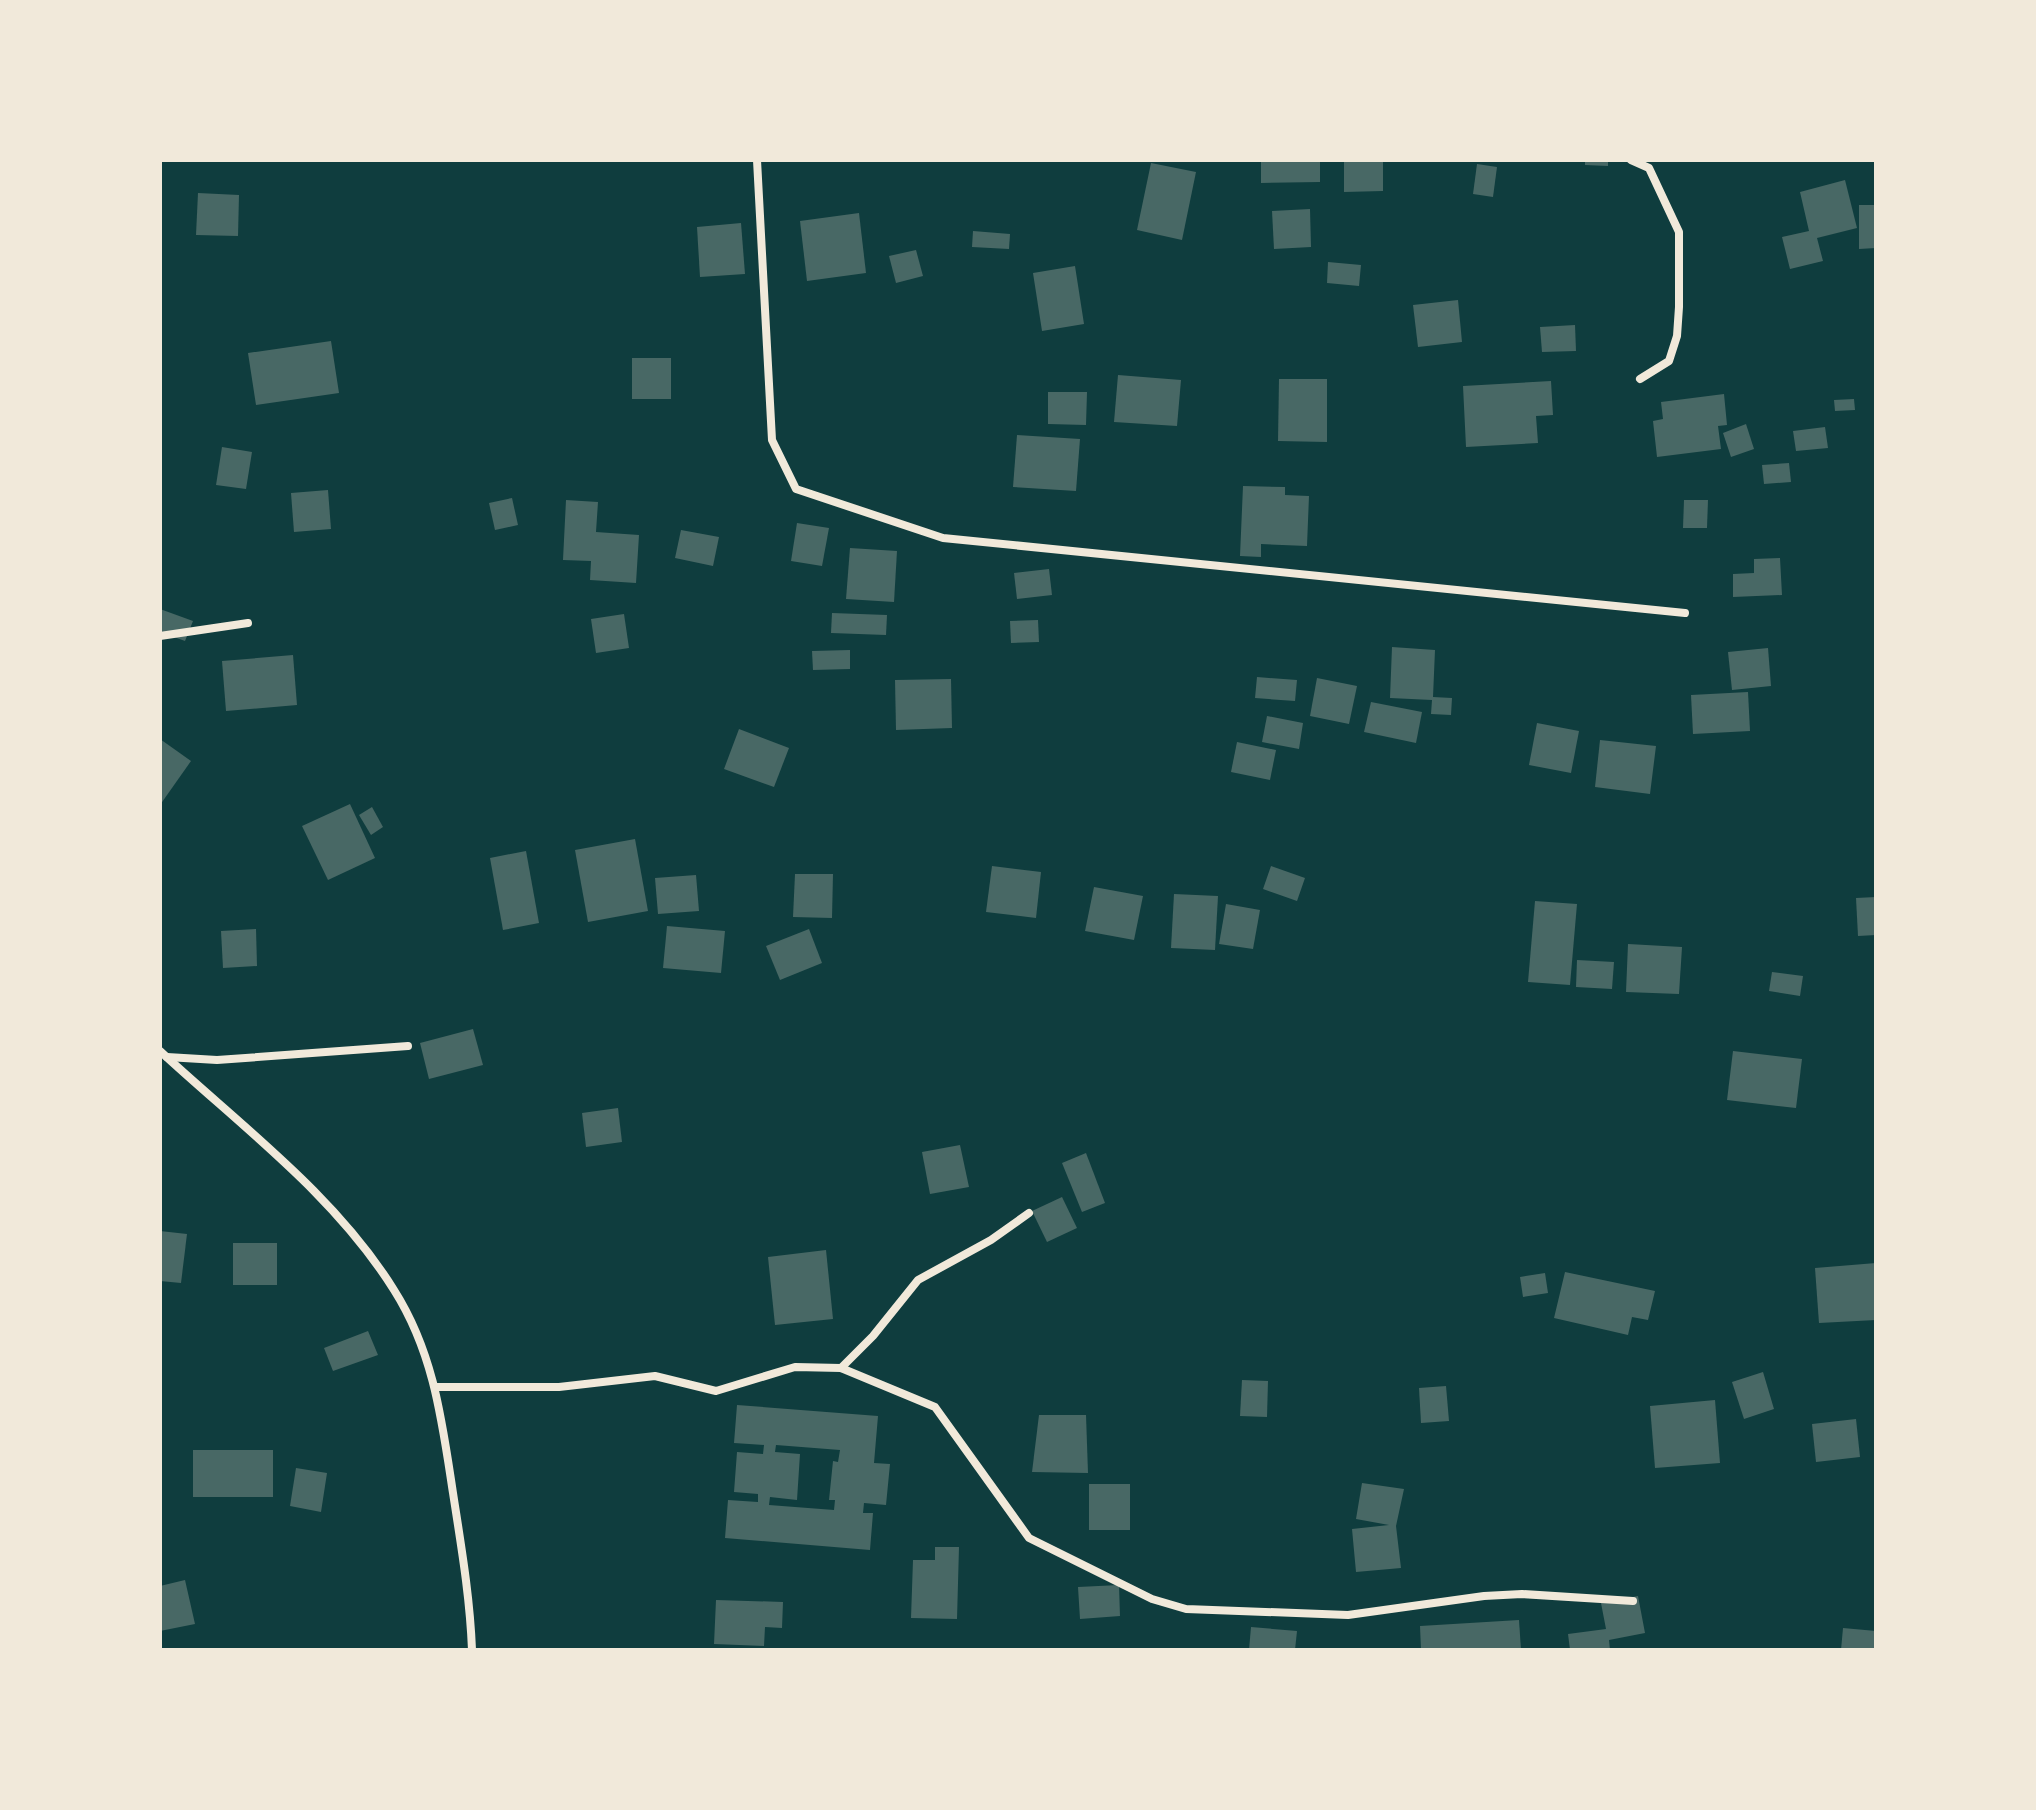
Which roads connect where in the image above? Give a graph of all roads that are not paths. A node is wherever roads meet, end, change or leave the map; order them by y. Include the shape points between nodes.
1 (757, 160) edge
2 (1631, 160) edge
3 (1640, 379) dead end
4 (1685, 613) dead end
5 (248, 623) dead end
6 (160, 636) edge
7 (408, 1046) dead end
8 (163, 1054) edge
9 (1029, 1213) dead end
10 (841, 1368) junction
11 (437, 1387) junction
12 (1633, 1601) dead end
13 (472, 1650) edge

1 - 4 street via 772,440 796,489 943,538
2 - 3 street via 1649,168 1679,232 1677,336 1669,361
5 - 6 street
7 - 8 street via 217,1060
8 - 11 street via 304,1180 365,1248 396,1292
9 - 10 street via 918,1280
10 - 11 street via 795,1367 716,1391 655,1376 559,1387
10 - 12 street via 935,1407 1029,1538 1152,1599 1186,1609 1348,1615 1522,1594
11 - 13 street via 470,1602

